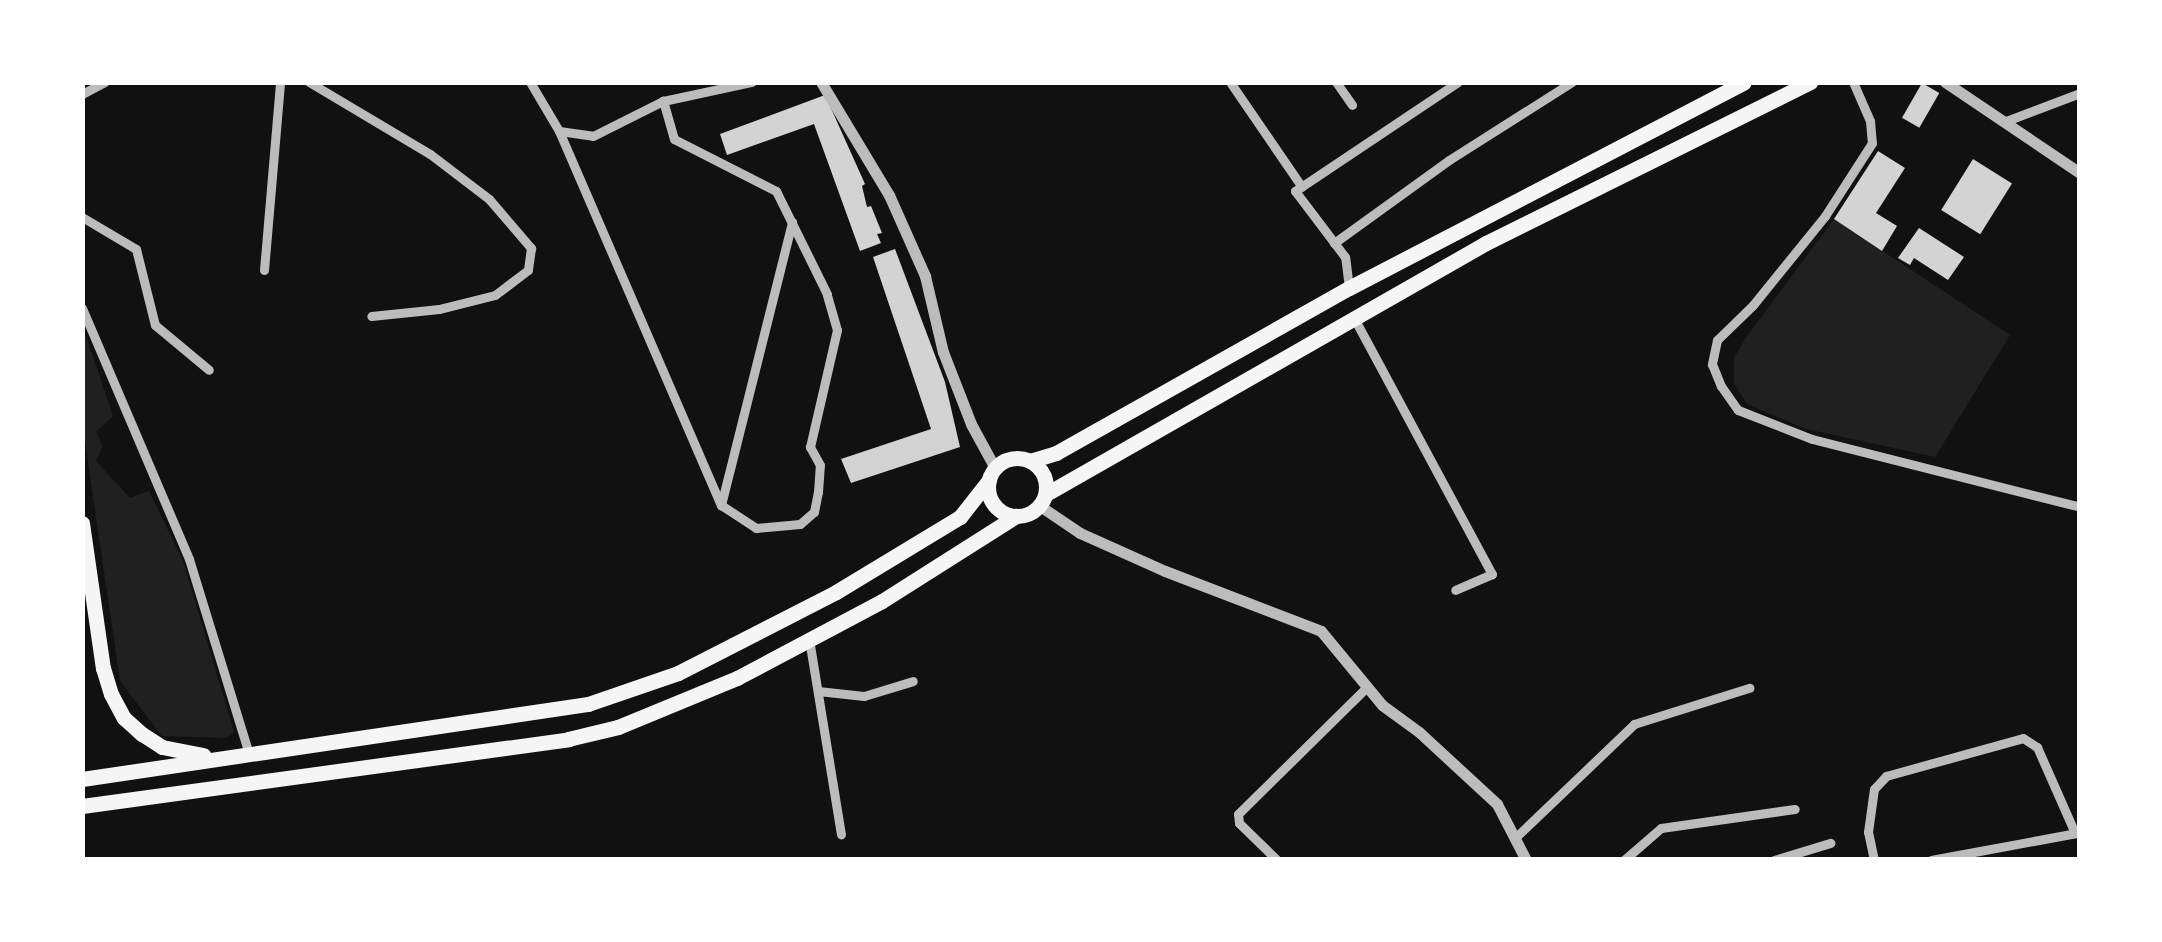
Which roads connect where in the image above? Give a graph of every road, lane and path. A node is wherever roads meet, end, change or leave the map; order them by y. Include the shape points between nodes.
1 (106, 82) edge
2 (280, 82) edge
3 (309, 82) edge
4 (530, 82) edge
5 (752, 82) edge
6 (821, 82) edge
7 (1230, 82) edge
8 (1336, 82) edge
9 (1458, 82) edge
10 (1572, 82) edge
11 (1744, 82) edge
12 (1810, 82) edge
13 (1853, 82) edge
14 (1944, 82) edge
15 (2080, 93) edge
16 (82, 94) edge
17 (663, 101) junction
18 (1352, 105) dead end
19 (2006, 120) junction
20 (559, 132) junction
21 (2080, 173) edge
22 (1302, 187) junction
23 (82, 217) edge
24 (792, 222) junction
25 (1334, 243) junction
26 (264, 270) dead end
27 (1348, 288) junction
28 (82, 308) edge
29 (371, 316) dead end
30 (1354, 318) junction
31 (209, 370) dead end
32 (1030, 461) junction
33 (992, 474) junction
34 (1043, 500) junction
35 (721, 505) junction
36 (2080, 506) edge
37 (1016, 516) junction
38 (82, 523) edge
39 (1455, 590) dead end
40 (809, 639) junction
41 (913, 681) dead end
42 (1368, 686) junction
43 (1749, 688) dead end
44 (818, 691) junction
45 (250, 754) junction
46 (226, 758) junction
47 (82, 779) edge
48 (82, 806) edge
49 (1795, 809) dead end
50 (2077, 833) edge
51 (841, 834) dead end
52 (1517, 836) junction
53 (1830, 843) dead end
54 (1628, 858) edge
55 (1277, 860) edge
56 (1526, 860) edge
57 (1774, 860) edge
58 (1874, 860) edge
59 (1932, 860) edge

1 - 16 street
2 - 26 street
3 - 29 street via 430,154 489,199 531,248 528,270 495,295
4 - 20 street
5 - 17 street
6 - 33 street via 889,194 925,276 943,352
7 - 22 street
8 - 18 street
9 - 22 street
10 - 25 street
11 - 27 highway
12 - 30 highway via 1486,244
13 - 36 street via 1872,142 1824,216 1717,340 1712,364 1721,386 1738,410 1812,438
14 - 19 street
15 - 19 street
17 - 20 street via 593,136
17 - 24 street via 674,139 776,191
19 - 21 street
20 - 35 street
22 - 25 street via 1296,192
23 - 31 street via 136,248 155,325
24 - 35 street
24 - 35 street via 837,330 810,447 820,465 814,512 800,524 756,528
25 - 27 street via 1345,257
27 - 32 highway via 1056,453
28 - 45 street via 189,558
30 - 34 highway
30 - 39 street via 1492,574
32 - 33 highway via 1005,460
32 - 34 highway via 1040,469
33 - 37 highway via 994,505
33 - 45 highway via 975,503 926,541 678,672 588,704 536,714
34 - 37 highway
34 - 42 street via 1080,534 1321,631
37 - 40 highway
38 - 46 highway via 103,668 124,718 162,747
40 - 44 street
40 - 48 highway via 672,708 602,731
41 - 44 street via 864,696
42 - 52 street via 1476,782
42 - 55 street via 1238,814 1239,823
43 - 52 street via 1634,724
44 - 51 street
45 - 46 highway
46 - 47 highway
49 - 54 street via 1662,828
50 - 58 street via 2037,746 2022,738 1886,776 1874,789 1868,832
50 - 59 street
52 - 56 street
53 - 57 street

